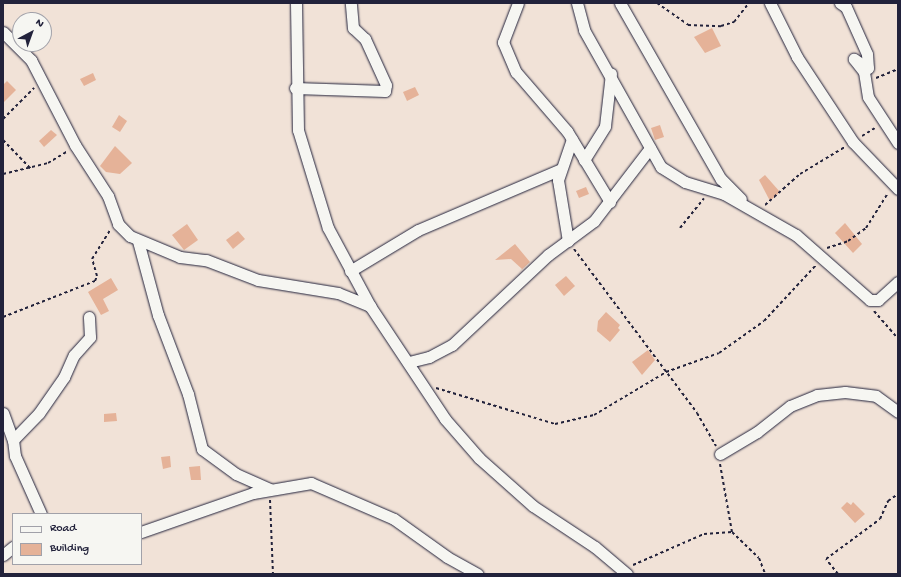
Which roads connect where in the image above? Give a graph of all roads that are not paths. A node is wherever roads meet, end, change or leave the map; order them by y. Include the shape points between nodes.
1 (296, 3) edge
2 (351, 3) edge
3 (518, 3) edge
4 (577, 3) edge
5 (620, 3) edge
6 (770, 3) edge
7 (840, 3) edge
8 (3, 32) edge
9 (611, 73) junction
10 (295, 88) junction
11 (572, 139) junction
12 (898, 143) edge
13 (650, 148) junction
14 (584, 160) junction
15 (561, 169) junction
16 (896, 187) edge
17 (610, 202) junction
18 (754, 213) junction
19 (138, 241) junction
20 (568, 241) junction
21 (350, 271) junction
22 (898, 282) edge
23 (370, 306) junction
24 (89, 317) dead end
25 (409, 362) junction
26 (3, 412) edge
27 (898, 412) edge
28 (13, 440) junction
29 (720, 454) road end
30 (270, 489) junction
31 (41, 513) edge
32 (142, 532) edge
33 (12, 548) edge
34 (3, 555) edge
35 (625, 572) edge
36 (478, 574) edge

1 - 10 street via 299,25
2 - 10 street via 353,28 365,39 386,85 385,91
3 - 11 street via 503,42 516,72
4 - 9 street via 584,30
5 - 18 street via 721,179
6 - 16 street via 797,57 853,142
7 - 12 street via 846,7 866,54 868,68 854,59 866,79 868,97
8 - 19 street via 20,45 43,78 75,145 108,196 114,218
9 - 13 street
9 - 14 street via 605,126
10 - 21 street via 298,130 306,165 328,228
11 - 14 street
11 - 15 street
13 - 17 street
13 - 18 street via 659,164 670,174 710,191 724,194
14 - 17 street
15 - 20 street via 558,180
15 - 21 street via 418,230
17 - 20 street via 594,221
18 - 22 street via 796,235 870,300 878,300
19 - 23 street via 281,287 338,294
19 - 30 street via 158,315 188,394 202,449 236,474
20 - 25 street via 548,255 452,345 429,357
21 - 23 street
23 - 25 street
24 - 28 street via 90,337 74,355 64,377 39,413
25 - 35 street via 445,419 479,458 533,506
26 - 28 street
27 - 29 street via 876,396 845,392 817,395 790,406 757,432
28 - 31 street via 15,456
30 - 32 street
30 - 36 street via 319,484 394,519 447,557
33 - 34 street

